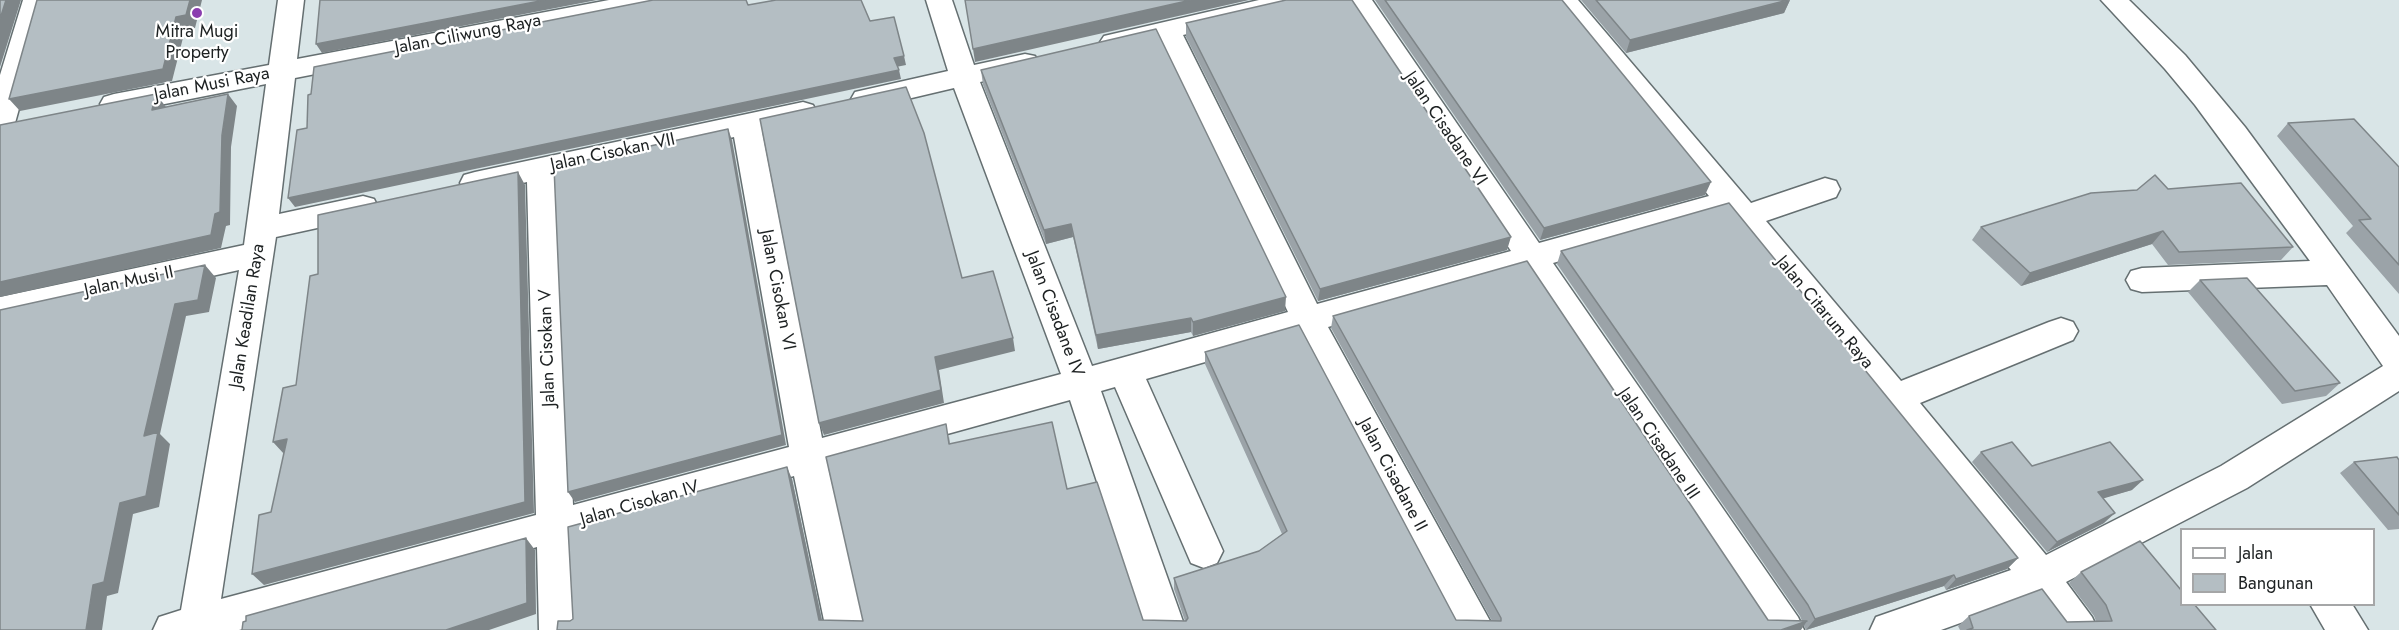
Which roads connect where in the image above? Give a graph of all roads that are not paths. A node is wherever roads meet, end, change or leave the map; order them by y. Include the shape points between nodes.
1 (36, 0) edge
2 (291, 0) edge
3 (653, 0) edge
4 (939, 0) edge
5 (1296, 0) edge
6 (1358, 0) edge
7 (1564, 0) edge
8 (2114, 0) edge
9 (536, 11) edge
10 (1167, 30) junction
11 (1088, 48) edge
12 (1054, 56) edge
13 (283, 71) junction
14 (964, 77) junction
15 (90, 109) edge
16 (8, 124) edge
17 (746, 124) junction
18 (542, 168) junction
19 (449, 188) edge
20 (1825, 189) dead end
21 (391, 201) edge
22 (1737, 209) junction
23 (260, 242) junction
24 (1531, 257) junction
25 (2334, 272) junction
26 (2142, 280) dead end
27 (0, 310) edge
28 (1308, 320) junction
29 (2061, 331) dead end
30 (2399, 362) edge
31 (1125, 371) junction
32 (2399, 374) edge
33 (1081, 383) junction
34 (1895, 398) junction
35 (808, 456) junction
36 (554, 528) junction
37 (1204, 551) dead end
38 (2040, 577) junction
39 (2330, 606) edge
40 (189, 628) edge
41 (559, 630) edge
42 (846, 630) edge
43 (1166, 630) edge
44 (1475, 630) edge
45 (1784, 630) edge
46 (1890, 630) edge
47 (2078, 630) edge
48 (2348, 630) edge

1 - 16 street
2 - 13 street, Jalan Keadilan Raya
3 - 9 street, Jalan Ciliwung Raya
4 - 14 street, Jalan Cisadane IV
5 - 10 street
6 - 24 street, Jalan Cisadane VI
7 - 22 street, Jalan Citarum Raya
8 - 25 street via 2182,71 2287,204
9 - 13 street, Jalan Ciliwung Raya
10 - 11 street
10 - 28 street, Jalan Cisadane II
12 - 14 street, Jalan Cisokan VII
13 - 15 street, Jalan Musi Raya
13 - 23 street, Jalan Keadilan Raya
14 - 17 street, Jalan Cisokan VII
14 - 33 street, Jalan Cisadane IV
17 - 18 street, Jalan Cisokan VII
17 - 35 street, Jalan Cisokan VI
18 - 19 street, Jalan Cisokan VII
18 - 36 street, Jalan Cisokan V
20 - 22 street, Jalan Cisokan IV
21 - 23 street
22 - 24 street, Jalan Cisokan IV
22 - 34 street, Jalan Citarum Raya
23 - 27 street, Jalan Musi II
23 - 40 street, Jalan Keadilan Raya
24 - 28 street, Jalan Cisokan IV
24 - 45 street, Jalan Cisadane III
25 - 26 street
25 - 30 street
28 - 31 street, Jalan Cisokan IV
28 - 44 street, Jalan Cisadane II
29 - 34 street
31 - 33 street, Jalan Cisokan IV
31 - 37 street
32 - 38 street via 2234,477
33 - 35 street, Jalan Cisokan IV
33 - 43 street, Jalan Cisadane IV
34 - 38 street, Jalan Citarum Raya
35 - 36 street, Jalan Cisokan IV
35 - 42 street, Jalan Cisokan VI
36 - 40 street, Jalan Cisokan IV
36 - 41 street, Jalan Cisokan V
38 - 46 street
38 - 47 street, Jalan Citarum Raya
39 - 48 street

